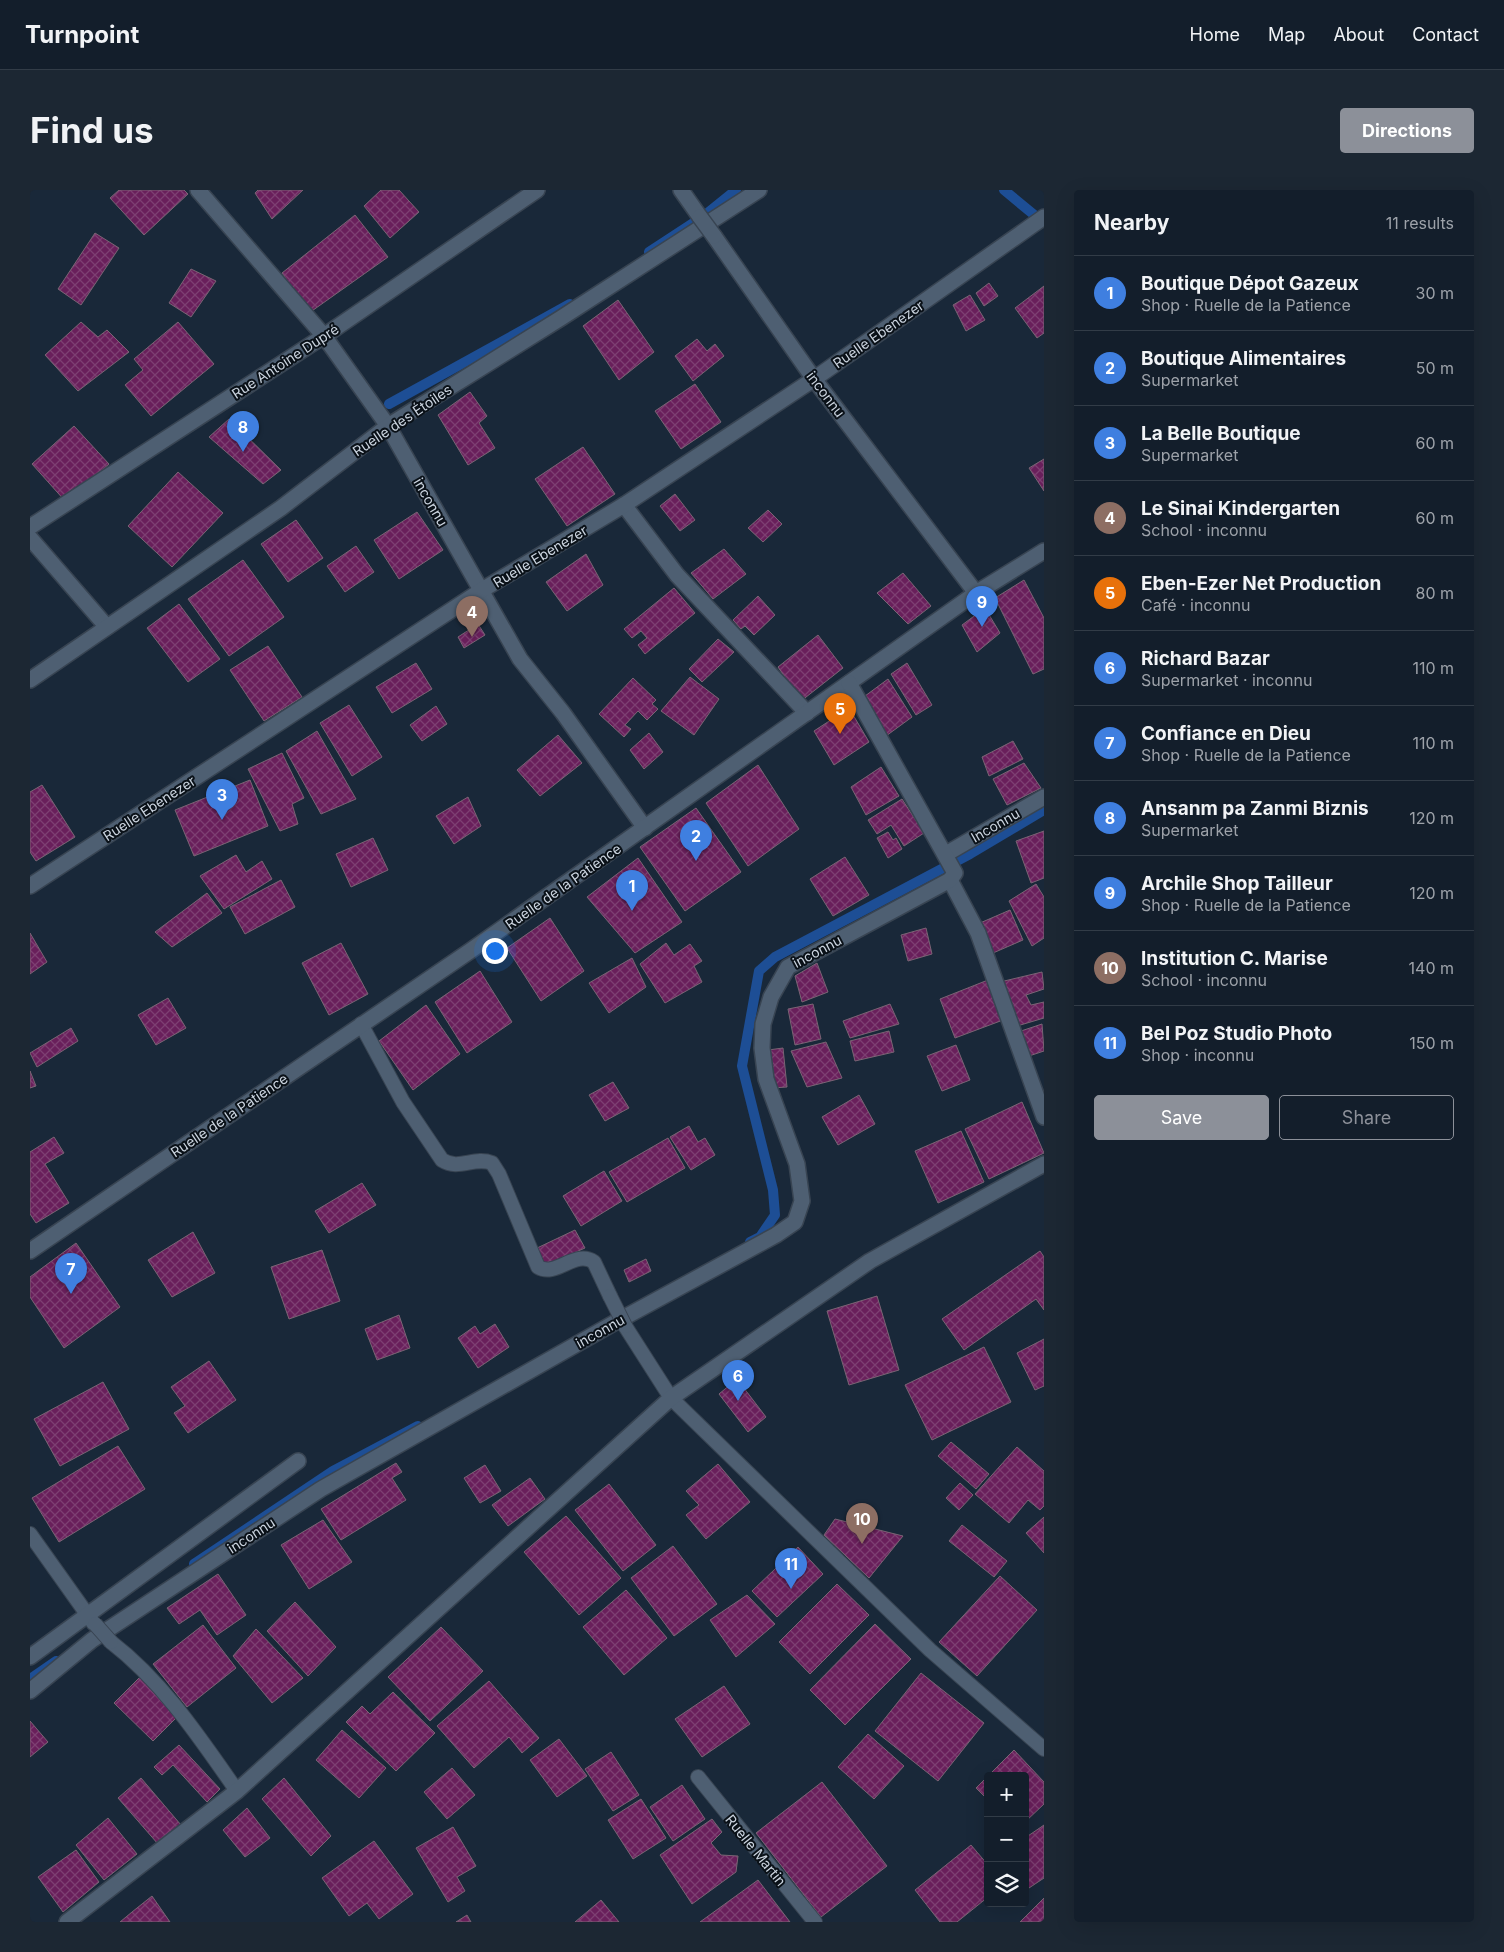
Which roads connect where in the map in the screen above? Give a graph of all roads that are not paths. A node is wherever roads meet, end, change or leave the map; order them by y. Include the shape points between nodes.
1 (198, 190) edge
2 (537, 190) edge
3 (682, 190) edge
4 (759, 190) edge
5 (1044, 217) edge
6 (324, 336) junction
7 (814, 378) junction
8 (388, 426) junction
9 (624, 505) junction
10 (30, 527) edge
11 (30, 538) edge
12 (1044, 550) edge
13 (482, 590) junction
14 (976, 593) junction
15 (107, 628) junction
16 (30, 680) edge
17 (849, 683) junction
18 (807, 713) junction
19 (1044, 797) edge
20 (645, 828) junction
21 (946, 855) junction
22 (952, 876) junction
23 (30, 886) edge
24 (361, 1024) junction
25 (1044, 1117) edge
26 (1044, 1164) edge
27 (30, 1251) edge
28 (671, 1398) junction
29 (298, 1461) dead end
30 (30, 1534) edge
31 (91, 1620) junction
32 (30, 1657) edge
33 (30, 1690) edge
34 (1044, 1749) edge
35 (698, 1777) dead end
36 (237, 1791) junction
37 (66, 1922) edge
38 (815, 1922) edge

1 - 6 street, inconnu
2 - 6 street, Rue Antoine Dupré
3 - 7 street, inconnu, bridge
4 - 8 street, Ruelle des Étoiles
5 - 7 street, Ruelle Ebenezer
6 - 8 street, inconnu
6 - 10 street, Rue Antoine Dupré
7 - 9 street, Ruelle Ebenezer
7 - 14 street, inconnu
8 - 13 street, inconnu
8 - 15 street, Ruelle des Étoiles via 281,508
9 - 13 street, Ruelle Ebenezer
9 - 18 street via 677,575
11 - 15 street
12 - 14 street, Ruelle de la Patience
13 - 20 street, inconnu via 520,659
13 - 23 street, Ruelle Ebenezer
14 - 17 street, Ruelle de la Patience
15 - 16 street, Ruelle des Étoiles
17 - 18 street, Ruelle de la Patience
17 - 21 street
18 - 20 street, Ruelle de la Patience
19 - 21 street, Inconnu
20 - 24 street, Ruelle de la Patience
21 - 22 street
22 - 25 street via 978,933
22 - 33 street, inconnu via 788,967 771,996 763,1024 762,1048 766,1079 797,1164 802,1201 795,1222 321,1489 92,1640
24 - 27 street, Ruelle de la Patience
24 - 28 lane, bridge via 402,1102 442,1160 459,1166 478,1160 492,1163 538,1267 551,1269 582,1257 594,1262 625,1326
26 - 28 street via 870,1261
28 - 34 lane via 930,1650
28 - 36 street
29 - 31 street
30 - 31 lane
31 - 32 street
31 - 36 lane, bridge via 188,1720
35 - 38 lane, Ruelle Martin
36 - 37 street

